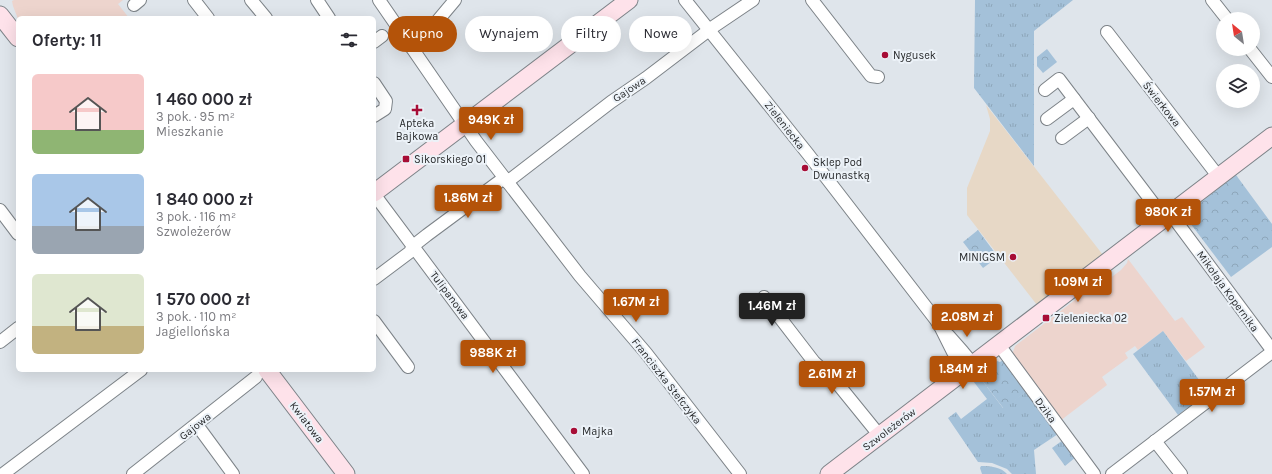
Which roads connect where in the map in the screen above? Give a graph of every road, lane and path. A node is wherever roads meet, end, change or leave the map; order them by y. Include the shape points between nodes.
1 (194, 0) edge
2 (251, 0) edge
3 (317, 0) edge
4 (380, 0) edge
5 (455, 0) edge
6 (629, 0) edge
7 (685, 0) edge
8 (753, 0) edge
9 (812, 0) edge
10 (1212, 0) edge
11 (1221, 12) edge
12 (0, 15) edge
13 (206, 16) edge
14 (264, 16) edge
15 (328, 16) edge
16 (391, 16) edge
17 (442, 16) edge
18 (709, 30) junction
19 (1107, 32) dead end
20 (16, 35) edge
21 (415, 52) edge
22 (1256, 56) edge
23 (878, 77) dead end
24 (1272, 77) edge
25 (376, 86) edge
26 (1045, 90) dead end
27 (1074, 99) junction
28 (376, 115) edge
29 (1089, 118) junction
30 (1047, 119) dead end
31 (465, 125) junction
32 (1272, 136) edge
33 (1062, 138) dead end
34 (1218, 176) junction
35 (505, 180) junction
36 (376, 192) edge
37 (376, 197) edge
38 (0, 210) edge
39 (1163, 210) junction
40 (16, 231) edge
41 (413, 246) junction
42 (376, 278) edge
43 (764, 297) dead end
44 (376, 324) edge
45 (16, 329) edge
46 (1, 339) edge
47 (999, 345) junction
48 (1272, 351) edge
49 (408, 367) dead end
50 (968, 368) junction
51 (138, 372) edge
52 (262, 373) edge
53 (197, 425) junction
54 (880, 436) junction
55 (1155, 441) junction
56 (4, 474) edge
57 (133, 474) edge
58 (233, 474) edge
59 (346, 474) edge
60 (583, 474) edge
61 (740, 474) edge
62 (829, 474) edge
63 (1094, 474) edge
64 (1112, 474) edge
65 (1181, 474) edge

1 - 13 street
2 - 14 street
3 - 15 street
4 - 16 street, Franciszka Stefczyka
5 - 17 street
6 - 31 street
7 - 18 street, Zieleniecka
8 - 18 street, Gajowa
9 - 23 street via 871,76
10 - 11 street
12 - 20 street
18 - 35 street, Gajowa
18 - 50 street, Zieleniecka via 941,328 953,352
19 - 34 street, Świerkowa
21 - 31 street, Franciszka Stefczyka
22 - 24 street
25 - 28 street via 386,101 385,109
26 - 27 street, Mikołaja Kopernika via 1059,79
27 - 29 street, Mikołaja Kopernika
27 - 30 street
29 - 33 street
29 - 39 street, Mikołaja Kopernika
31 - 35 street, Franciszka Stefczyka
31 - 36 street
32 - 34 street, Szwoleżerów
34 - 39 street, Szwoleżerów
35 - 41 street, Gajowa
35 - 61 street, Franciszka Stefczyka via 580,276 646,353
37 - 41 street, Tulipanowa
38 - 40 street
39 - 47 street, Szwoleżerów
39 - 48 street, Mikołaja Kopernika
41 - 42 street, Gajowa via 410,252
41 - 60 street, Tulipanowa
43 - 54 street via 814,362 837,383
44 - 49 street
45 - 46 street
47 - 50 street, Szwoleżerów
47 - 63 street, Dzika
48 - 55 street
50 - 54 street, Szwoleżerów
51 - 56 street
52 - 53 street, Gajowa
52 - 59 street, Kwiatowa
53 - 57 street, Gajowa
53 - 58 street
54 - 62 street, Szwoleżerów
55 - 64 street
55 - 65 street

